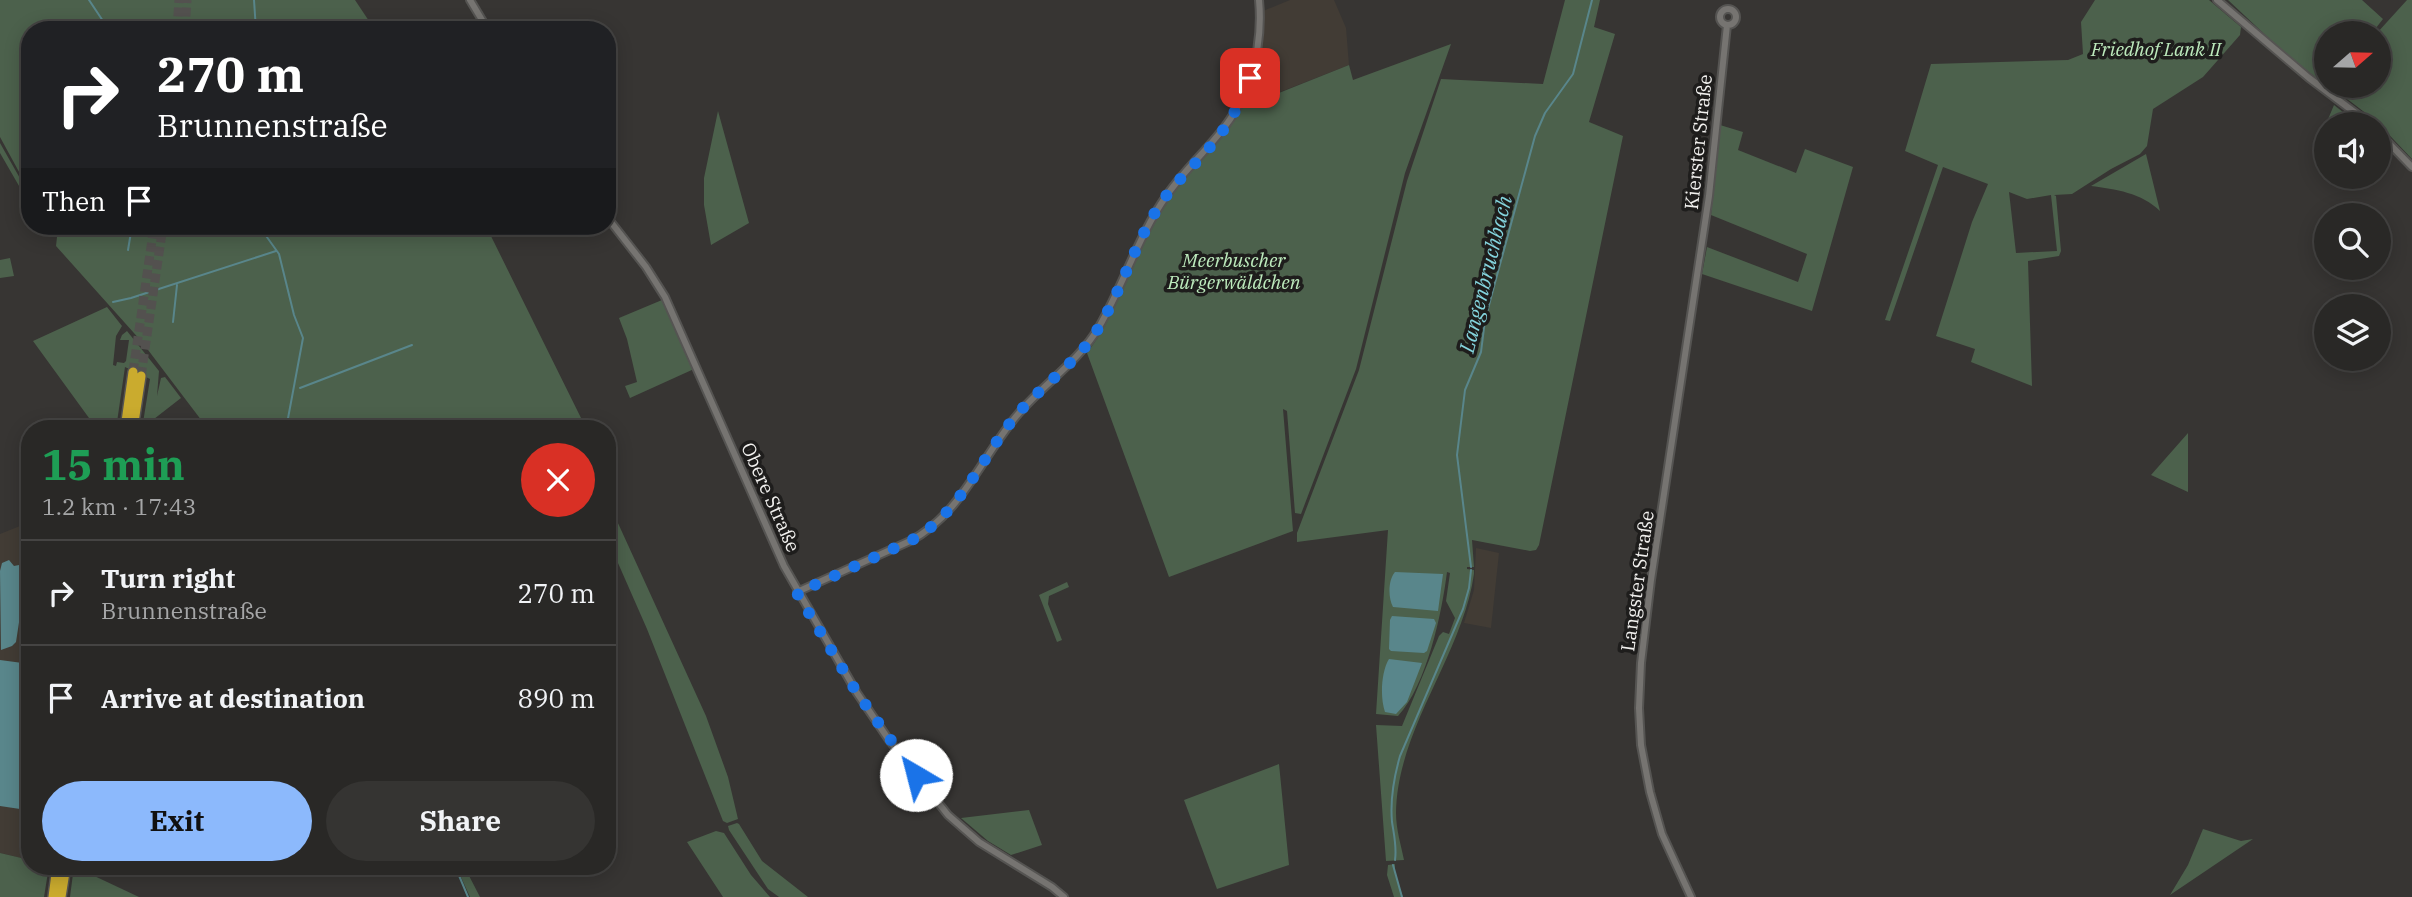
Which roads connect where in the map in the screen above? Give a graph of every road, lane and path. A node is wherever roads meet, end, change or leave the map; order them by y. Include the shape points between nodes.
1 (470, 0) edge
2 (1259, 0) edge
3 (1730, 0) edge
4 (2217, 0) edge
5 (1729, 8) junction
6 (483, 21) edge
7 (1727, 25) junction
8 (2354, 112) edge
9 (2391, 145) edge
10 (2412, 167) edge
11 (616, 229) edge
12 (1700, 262) joint
13 (127, 420) edge
14 (133, 420) edge
15 (797, 593) junction
16 (56, 875) edge
17 (65, 875) edge
18 (53, 897) edge
19 (61, 897) edge
20 (1064, 897) edge
21 (1691, 897) edge

1 - 6 street
2 - 15 street via 1256,57 1244,94 1224,129 1152,216 1093,336 1020,412 954,504 927,531
3 - 5 street, Kierster Straße
4 - 8 street
5 - 7 street, Kierster Straße via 1720,16
5 - 7 street, Kierster Straße via 1737,18
7 - 12 street, Kierster Straße
9 - 10 street
11 - 15 street, Obere Straße via 675,316
12 - 21 street, Langster Straße via 1651,580 1639,708 1650,792 1662,834
13 - 14 highway via 137,374
15 - 20 street, Obere Straße via 881,728 948,815 979,842
16 - 18 highway
17 - 19 highway

